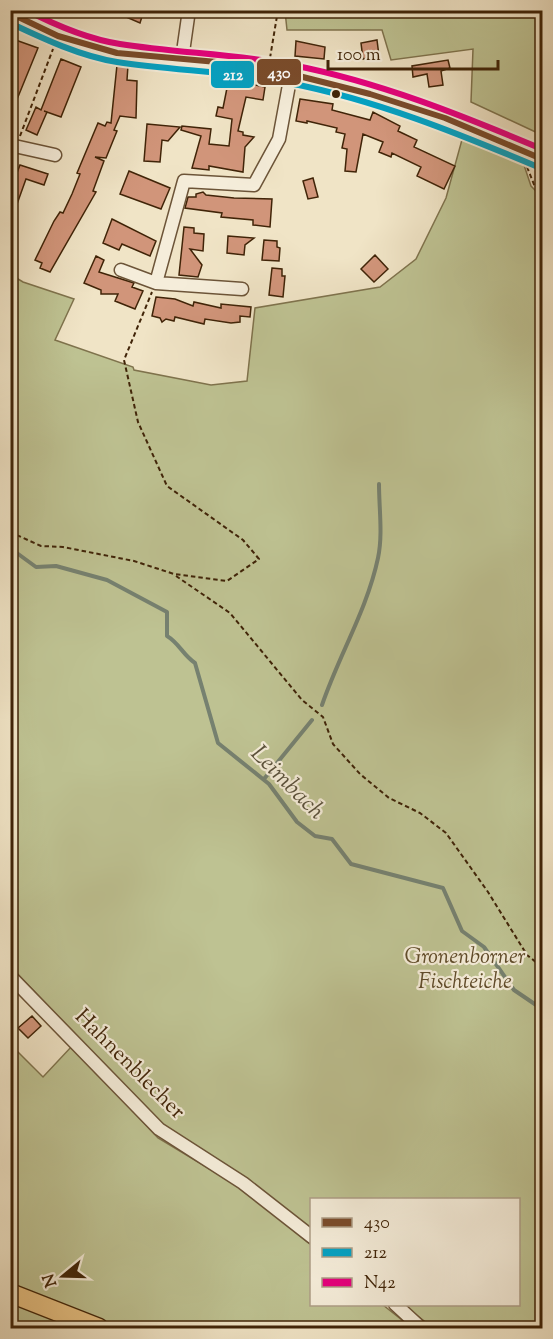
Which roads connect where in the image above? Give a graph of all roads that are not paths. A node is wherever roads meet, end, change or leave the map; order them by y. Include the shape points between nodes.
1 (189, 10) edge
2 (10, 13) edge
3 (182, 59) junction
4 (291, 74) junction
5 (13, 146) edge
6 (55, 155) dead end
7 (543, 159) edge
8 (121, 270) dead end
9 (156, 283) junction
10 (242, 289) dead end
11 (10, 976) edge
12 (310, 1236) edge
13 (10, 1293) edge
14 (396, 1306) edge
15 (99, 1329) edge
16 (422, 1329) edge

1 - 3 street
2 - 3 street via 58,36 117,52
3 - 4 street
4 - 7 street via 445,118
4 - 9 street via 279,139 254,185 184,181
5 - 6 street
8 - 9 street
9 - 10 street
11 - 12 street, Hahnenblecher via 159,1129 243,1183
13 - 15 main road
14 - 16 street

